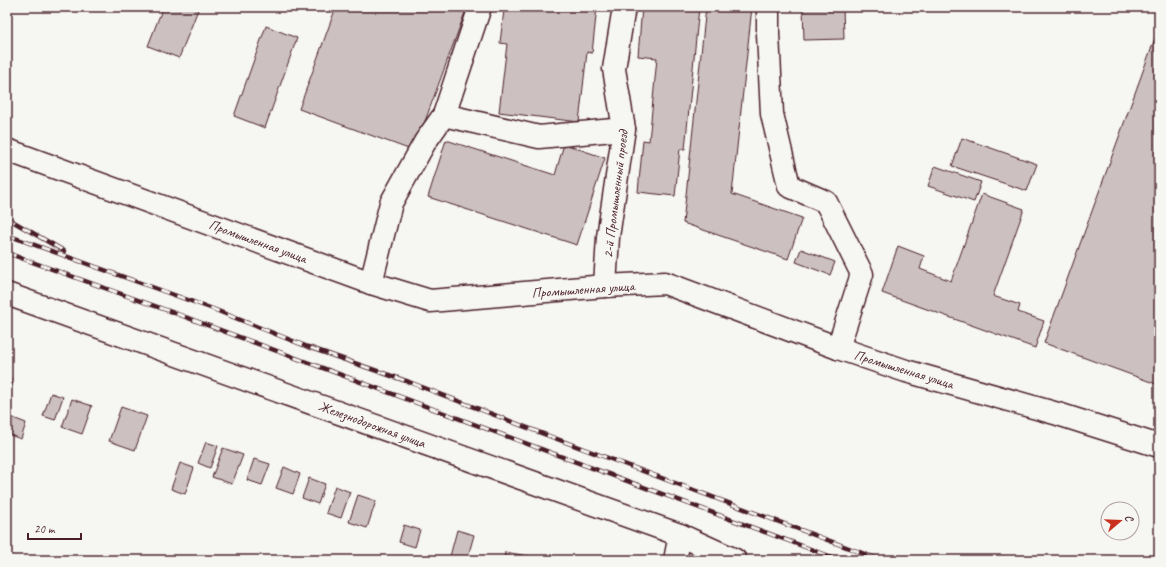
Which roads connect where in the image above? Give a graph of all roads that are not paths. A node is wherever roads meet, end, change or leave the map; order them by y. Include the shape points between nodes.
1 (480, 7) edge
2 (624, 7) edge
3 (768, 7) edge
4 (444, 115) junction
5 (624, 129) junction
6 (7, 150) edge
7 (371, 283) junction
8 (605, 286) junction
9 (7, 294) edge
10 (838, 348) junction
11 (1159, 446) edge
12 (680, 535) junction
13 (675, 560) edge
14 (735, 560) edge

1 - 4 street
2 - 5 street, 2-й Промышленный проезд via 614,69
3 - 10 street via 772,114 789,186 826,202 862,274
4 - 5 street via 539,137
4 - 7 street via 425,142 392,203
5 - 8 street, 2-й Промышленный проезд via 608,237
6 - 7 street, Промышленная улица
7 - 8 street, Промышленная улица via 430,301
8 - 10 street, Промышленная улица via 666,283
9 - 12 street, Железнодорожная улица
10 - 11 street, Промышленная улица via 906,371
12 - 13 street
12 - 14 street, Железнодорожная улица

